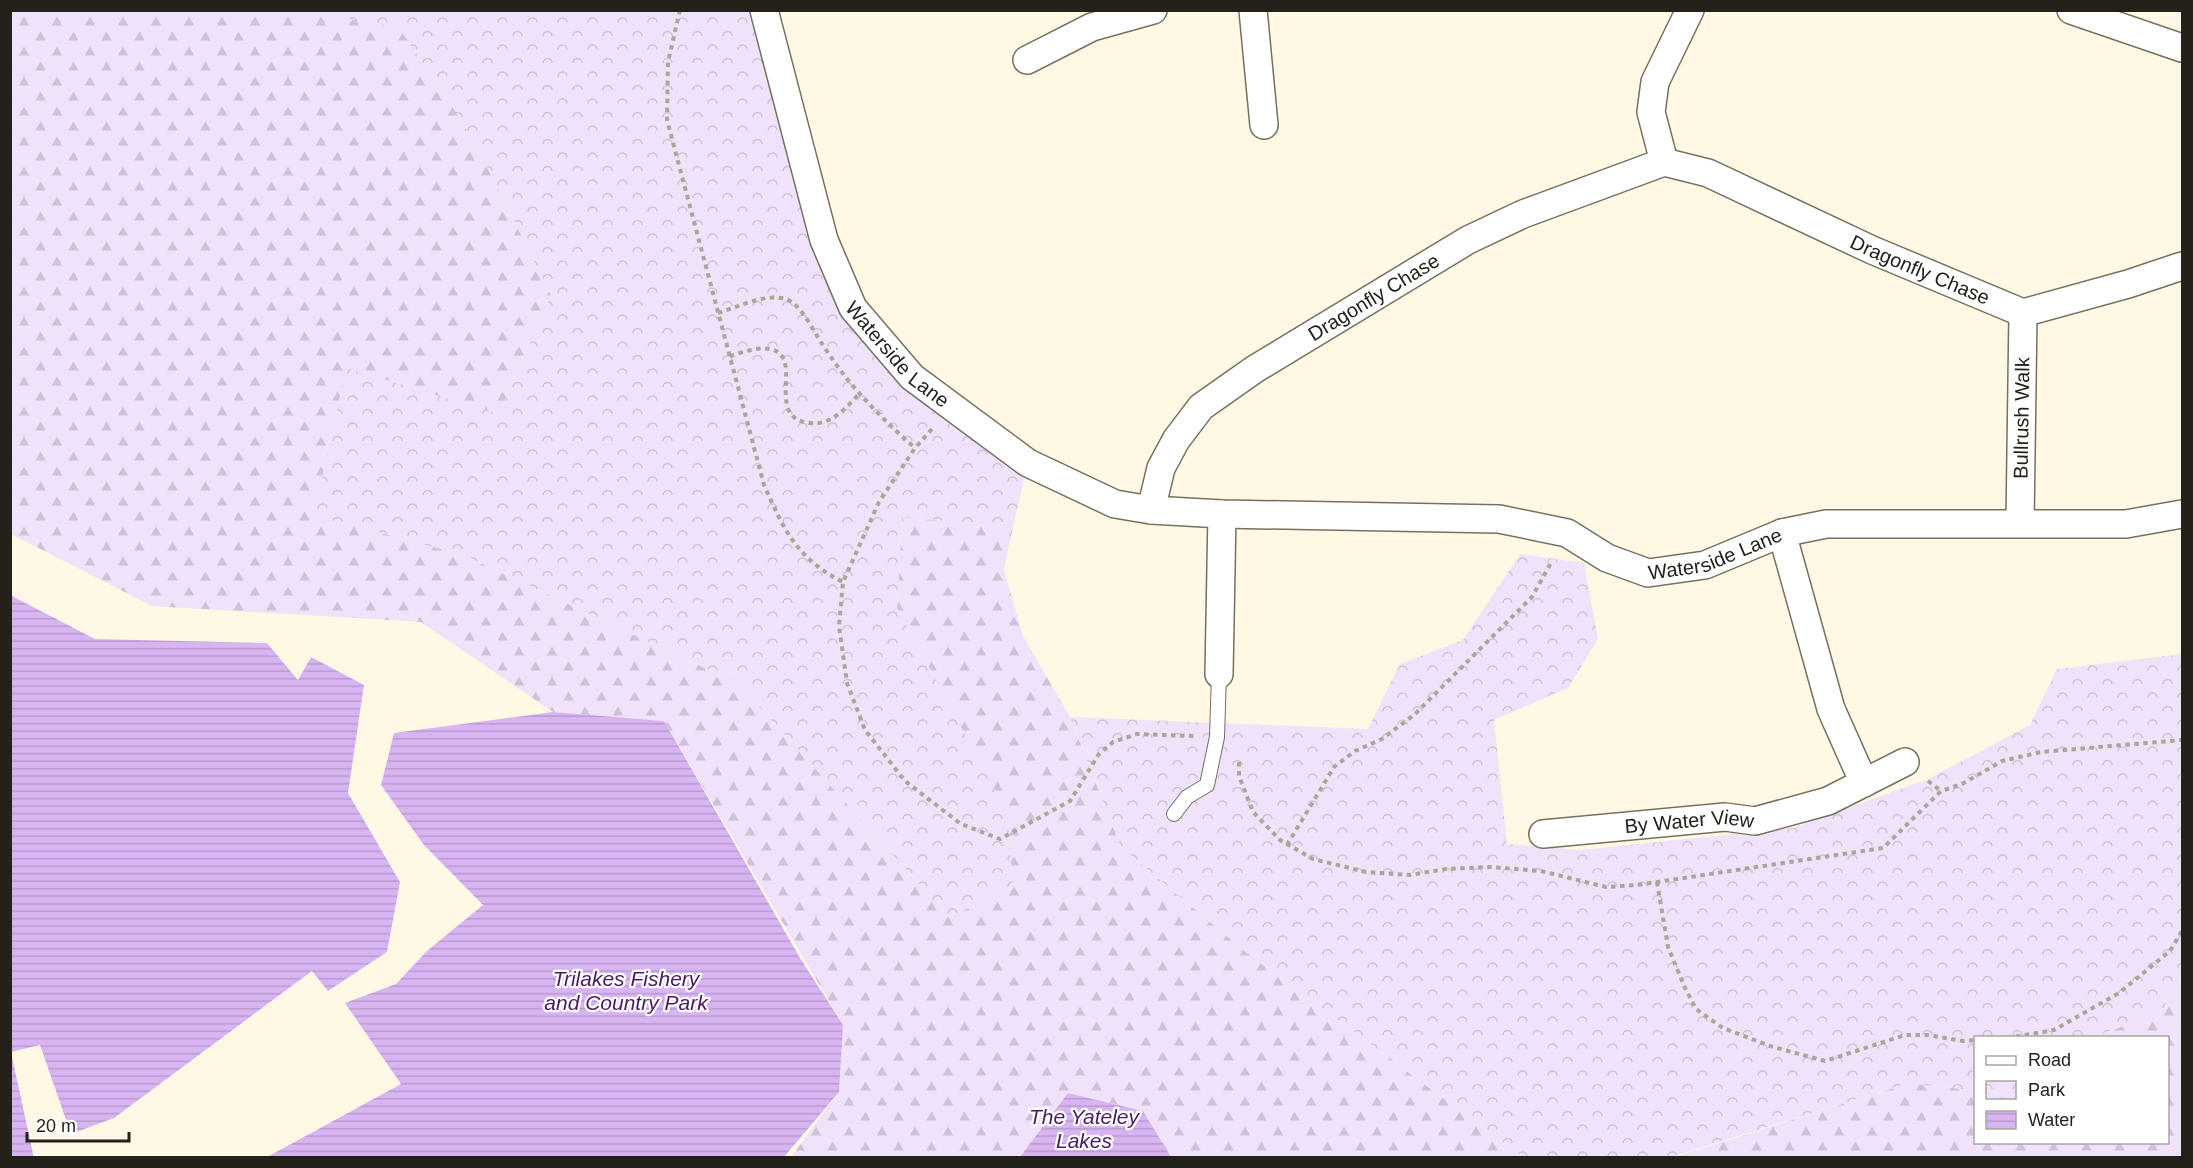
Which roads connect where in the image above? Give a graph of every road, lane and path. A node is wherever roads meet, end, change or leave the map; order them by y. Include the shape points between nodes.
1 (680, 10) edge
2 (764, 10) edge
3 (1153, 10) edge
4 (1252, 10) edge
5 (1690, 10) edge
6 (2071, 10) edge
7 (2182, 48) edge
8 (1027, 60) dead end
9 (1264, 125) dead end
10 (1664, 162) junction
11 (2182, 266) edge
12 (718, 313) junction
13 (2023, 314) junction
14 (730, 356) junction
15 (859, 394) junction
16 (953, 407) junction
17 (915, 448) junction
18 (1151, 510) junction
19 (1222, 514) junction
20 (2182, 514) edge
21 (2020, 523) junction
22 (1567, 533) junction
23 (1782, 533) junction
24 (843, 582) junction
25 (1219, 674) joint
26 (1217, 737) junction
27 (1905, 762) dead end
28 (1864, 783) junction
29 (1174, 814) dead end
30 (1543, 834) dead end
31 (1287, 845) dead end
32 (1658, 882) dead end
33 (2182, 931) edge
34 (2019, 1036) edge
35 (1974, 1040) edge

1 - 12 path via 668,62 667,120
2 - 16 street, Waterside Lane via 824,240 854,308 912,377
3 - 8 street via 1092,27
4 - 9 street
5 - 10 street via 1655,82 1651,112
6 - 7 street
10 - 13 street, Dragonfly Chase via 1708,173 1872,250
10 - 18 street, Dragonfly Chase via 1523,214 1467,240 1255,369 1202,407 1176,440 1161,468
11 - 13 street
12 - 14 path
12 - 15 path via 775,297 796,305
13 - 21 street, Bullrush Walk
14 - 15 path via 753,349 778,352 785,364 784,396 789,409 806,423 838,416
14 - 24 path via 764,485 783,528 804,556
15 - 17 path
16 - 17 path
16 - 18 street, Waterside Lane via 1028,463 1115,504
17 - 24 path via 879,502
18 - 19 street, Waterside Lane
19 - 22 street, Waterside Lane via 1499,519
19 - 25 street
20 - 21 street, Waterside Lane via 2126,524
21 - 23 street, Waterside Lane via 1826,524
22 - 23 street, Waterside Lane via 1607,558 1648,573 1704,565
22 - 31 path via 1532,597 1415,714 1334,767
23 - 28 street via 1831,709
24 - 26 path via 839,626 847,683 865,730 905,781 961,824 1000,839 1070,801 1100,754 1113,742 1137,734
25 - 26 lane
26 - 29 lane via 1208,785 1187,797
27 - 28 street, By Water View
28 - 30 street, By Water View via 1828,801 1755,821 1725,817
32 - 35 path via 1668,947 1684,988 1696,1009 1723,1028 1825,1061 1905,1035
33 - 34 path via 2170,951 2119,993 2054,1030

